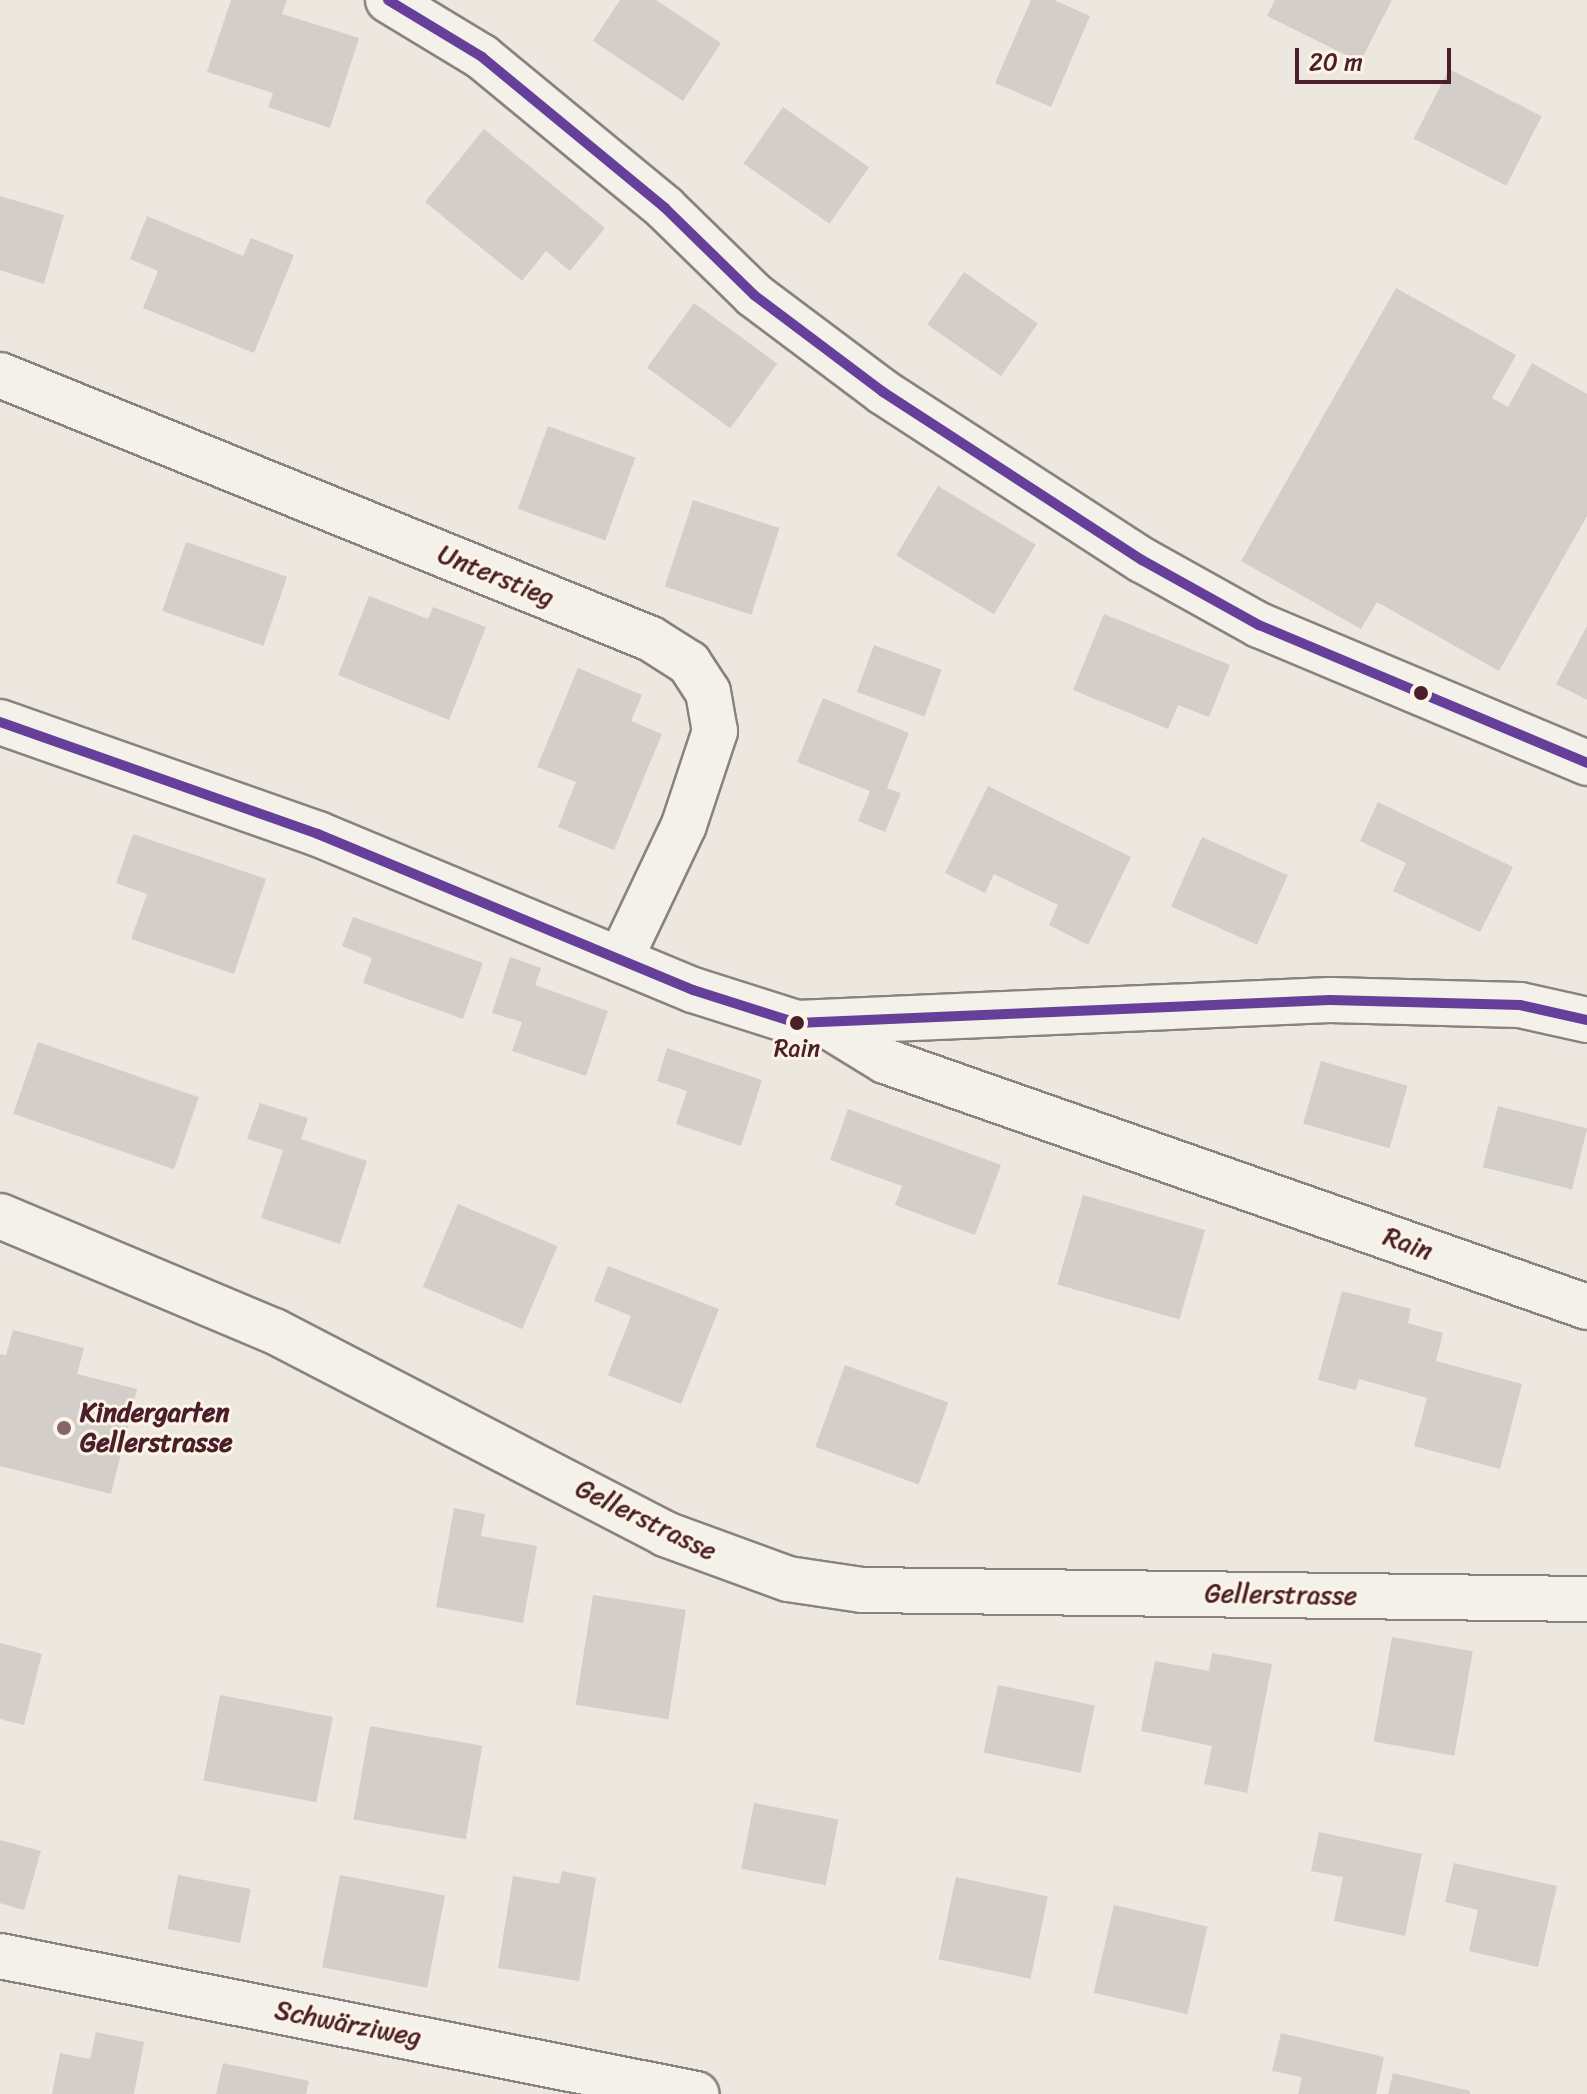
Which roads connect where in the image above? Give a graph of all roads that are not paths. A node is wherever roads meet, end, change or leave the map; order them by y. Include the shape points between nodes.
1 (388, 0) edge
2 (0, 375) edge
3 (0, 722) edge
4 (1587, 763) edge
5 (620, 960) junction
6 (995, 1020) junction
7 (1587, 1020) edge
8 (828, 1026) junction
9 (987, 1093) junction
10 (0, 1216) edge
11 (1587, 1307) edge
12 (1587, 1599) edge
13 (0, 1956) edge
14 (696, 2094) edge

1 - 4 street via 482,57 665,208 754,295 883,392 1142,560 1259,625
2 - 5 street, Unterstieg via 651,639 689,663 708,692 715,731 684,825
3 - 5 street via 318,834
5 - 8 street via 797,1023
6 - 7 street via 1330,1000 1520,1005
6 - 8 street
6 - 9 street via 983,1054
8 - 9 street, Rain via 885,1061
9 - 11 street, Rain
10 - 12 street, Gellerstrasse via 274,1331 665,1534 788,1579 862,1590
13 - 14 street, Schwärziweg

